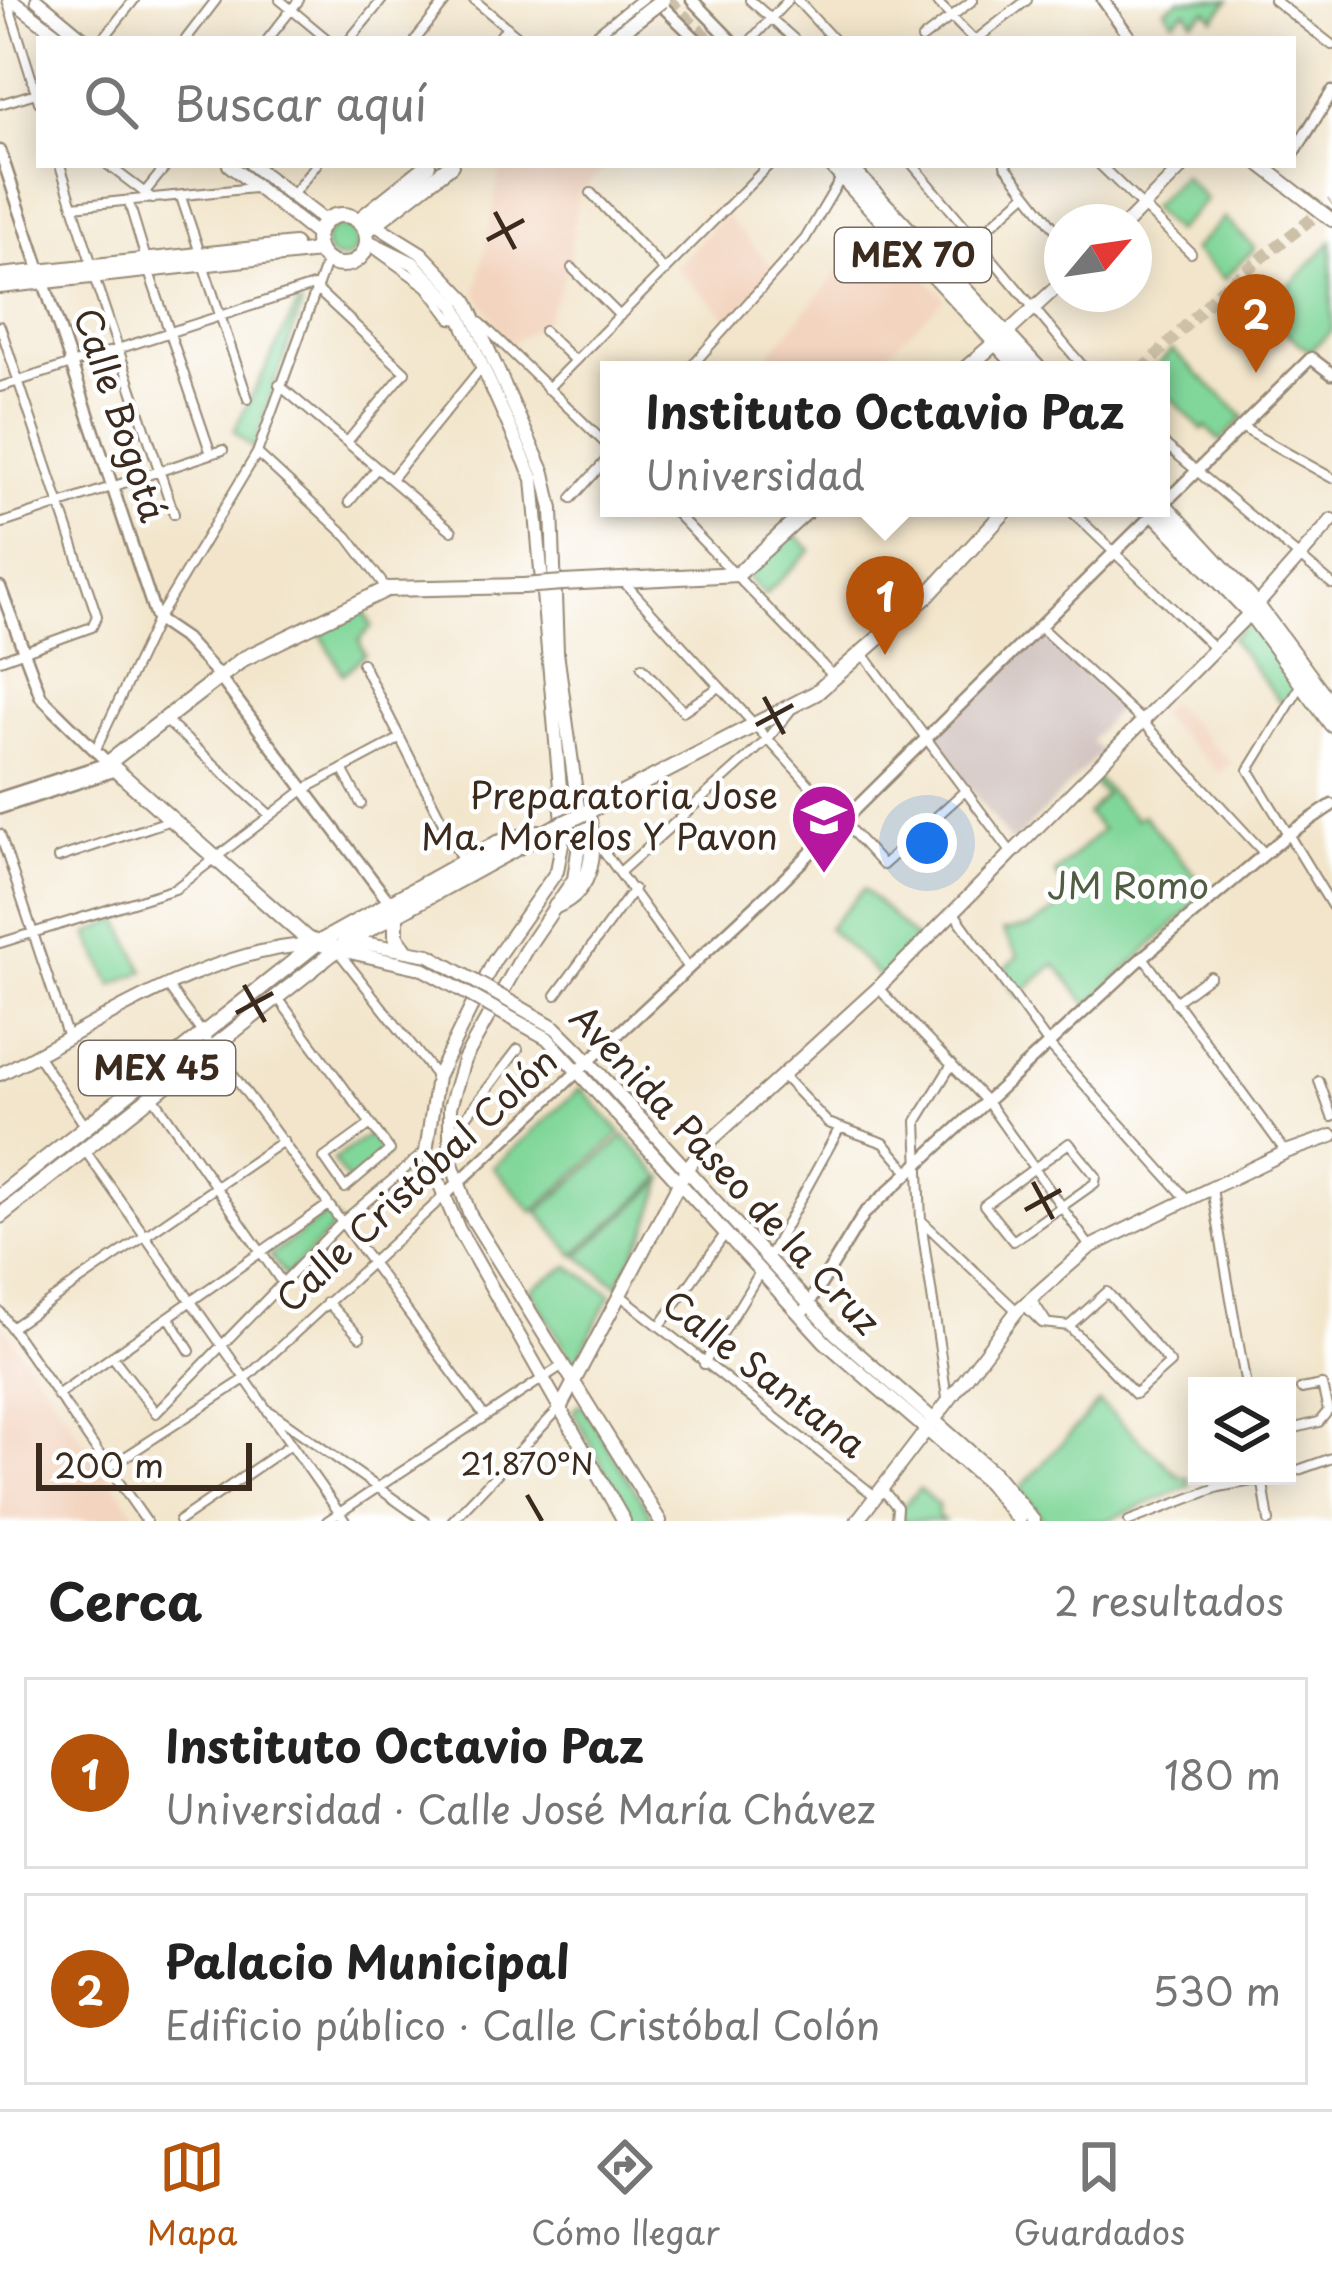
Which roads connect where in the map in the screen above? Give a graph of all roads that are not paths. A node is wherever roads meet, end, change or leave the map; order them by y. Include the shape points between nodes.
1 (9, 0) edge
2 (134, 0) edge
3 (216, 0) edge
4 (280, 0) edge
5 (299, 0) edge
6 (382, 0) edge
7 (447, 0) edge
8 (474, 0) edge
9 (635, 0) edge
10 (644, 0) edge
11 (692, 0) edge
12 (750, 0) edge
13 (793, 0) edge
14 (935, 0) edge
15 (973, 0) edge
16 (1027, 0) edge
17 (1103, 0) edge
18 (1274, 0) edge
19 (661, 1) edge
20 (42, 2) edge
21 (291, 10) junction
22 (951, 15) junction
23 (773, 17) junction
24 (710, 19) junction
25 (507, 27) junction
26 (59, 36) edge
27 (81, 36) edge
28 (105, 36) edge
29 (188, 36) edge
30 (270, 36) edge
31 (323, 36) edge
32 (352, 36) edge
33 (418, 36) edge
34 (501, 36) edge
35 (514, 36) edge
36 (593, 36) edge
37 (594, 36) edge
38 (618, 36) edge
39 (619, 36) edge
40 (693, 36) edge
41 (695, 36) edge
42 (727, 36) edge
43 (755, 36) edge
44 (791, 36) edge
45 (830, 36) edge
46 (926, 36) edge
47 (972, 36) edge
48 (979, 36) edge
49 (1129, 36) edge
50 (1332, 45) edge
51 (36, 90) edge
52 (1332, 92) edge
53 (36, 97) edge
54 (0, 104) edge
55 (1296, 149) edge
56 (0, 151) edge
57 (61, 168) edge
58 (113, 168) edge
59 (165, 168) edge
60 (232, 168) edge
61 (256, 168) edge
62 (314, 168) edge
63 (425, 168) edge
64 (447, 168) edge
65 (766, 168) edge
66 (844, 168) edge
67 (916, 168) edge
68 (1007, 168) edge
69 (1103, 168) edge
70 (1181, 168) edge
71 (1282, 171) edge
72 (254, 188) junction
73 (145, 192) junction
74 (591, 194) dead end
75 (1028, 194) junction
76 (292, 195) junction
77 (181, 196) junction
78 (154, 200) junction
79 (129, 203) junction
80 (1139, 204) edge
81 (1147, 204) edge
82 (73, 206) junction
83 (1044, 215) edge
84 (1152, 216) edge
85 (1332, 220) edge
86 (368, 232) junction
87 (979, 236) junction
88 (321, 242) junction
89 (1191, 253) dead end
90 (201, 259) junction
91 (147, 264) junction
92 (572, 268) dead end
93 (93, 270) junction
94 (664, 271) junction
95 (0, 276) edge
96 (42, 276) junction
97 (0, 286) edge
98 (314, 286) junction
99 (1044, 298) edge
100 (1030, 310) junction
101 (220, 314) junction
102 (620, 316) junction
103 (468, 317) junction
104 (0, 326) edge
105 (169, 331) junction
106 (544, 331) dead end
107 (1002, 338) junction
108 (118, 347) junction
109 (575, 361) junction
110 (696, 361) edge
111 (975, 361) edge
112 (1016, 361) edge
113 (1029, 361) edge
114 (1078, 361) edge
115 (71, 363) junction
116 (483, 366) junction
117 (1332, 374) edge
118 (18, 381) junction
119 (279, 385) junction
120 (0, 387) edge
121 (547, 389) junction
122 (248, 399) dead end
123 (1241, 427) junction
124 (600, 439) edge
125 (347, 442) junction
126 (223, 449) dead end
127 (1170, 449) edge
128 (256, 453) junction
129 (211, 454) junction
130 (377, 468) junction
131 (600, 468) edge
132 (160, 470) junction
133 (1196, 472) junction
134 (1332, 478) edge
135 (391, 479) junction
136 (112, 486) junction
137 (1170, 495) edge
138 (572, 498) dead end
139 (349, 502) dead end
140 (60, 505) junction
141 (174, 514) dead end
142 (680, 517) edge
143 (800, 517) edge
144 (999, 517) edge
145 (1076, 517) edge
146 (1147, 517) edge
147 (1166, 517) edge
148 (1332, 520) edge
149 (0, 524) edge
150 (452, 531) dead end
151 (1112, 551) junction
152 (1298, 555) junction
153 (738, 574) junction
154 (621, 579) junction
155 (1332, 584) edge
156 (0, 587) edge
157 (387, 590) junction
158 (1253, 609) junction
159 (157, 620) junction
160 (1039, 626) junction
161 (1215, 649) junction
162 (22, 653) junction
163 (864, 655) junction
164 (0, 660) edge
165 (362, 662) dead end
166 (642, 667) dead end
167 (218, 675) junction
168 (836, 679) junction
169 (1303, 682) junction
170 (719, 687) junction
171 (1332, 706) edge
172 (791, 710) junction
173 (164, 718) junction
174 (1141, 720) junction
175 (1332, 725) edge
176 (755, 726) junction
177 (924, 736) junction
178 (399, 739) junction
179 (767, 740) junction
180 (95, 751) junction
181 (112, 767) junction
182 (342, 770) junction
183 (70, 776) junction
184 (305, 789) junction
185 (965, 790) junction
186 (0, 798) edge
187 (361, 804) dead end
188 (1332, 805) edge
189 (0, 808) edge
190 (586, 812) junction
191 (270, 815) junction
192 (172, 820) junction
193 (842, 822) junction
194 (0, 834) edge
195 (1287, 835) junction
196 (594, 837) junction
197 (1011, 852) junction
198 (1265, 854) junction
199 (214, 857) junction
200 (58, 858) dead end
201 (465, 867) junction
202 (622, 871) junction
203 (634, 890) junction
204 (393, 906) junction
205 (556, 906) junction
206 (1332, 906) edge
207 (953, 912) junction
208 (32, 932) junction
209 (0, 943) edge
210 (332, 943) junction
211 (405, 950) junction
212 (1143, 957) junction
213 (425, 962) junction
214 (689, 969) junction
215 (1210, 976) dead end
216 (169, 988) junction
217 (878, 988) junction
218 (556, 995) dead end
219 (278, 996) junction
220 (1175, 1002) junction
221 (68, 1039) junction
222 (207, 1040) junction
223 (1050, 1046) junction
224 (518, 1049) dead end
225 (37, 1055) junction
226 (579, 1062) junction
227 (952, 1064) junction
228 (0, 1074) edge
229 (436, 1077) junction
230 (784, 1077) junction
231 (1319, 1081) dead end
232 (151, 1094) junction
233 (988, 1103) junction
234 (1332, 1117) edge
235 (84, 1124) junction
236 (371, 1124) junction
237 (839, 1130) junction
238 (1332, 1136) edge
239 (448, 1140) junction
240 (283, 1141) junction
241 (83, 1148) junction
242 (426, 1152) junction
243 (1286, 1152) junction
244 (1037, 1167) junction
245 (687, 1168) junction
246 (914, 1169) junction
247 (680, 1182) junction
248 (457, 1184) junction
249 (216, 1187) junction
250 (1211, 1188) junction
251 (0, 1196) edge
252 (442, 1198) junction
253 (1186, 1199) junction
254 (328, 1205) junction
255 (1064, 1205) junction
256 (0, 1216) edge
257 (921, 1220) junction
258 (341, 1223) junction
259 (726, 1233) junction
260 (145, 1236) junction
261 (1090, 1247) junction
262 (262, 1252) junction
263 (371, 1263) junction
264 (764, 1265) junction
265 (283, 1284) junction
266 (620, 1295) junction
267 (191, 1302) junction
268 (328, 1302) junction
269 (1024, 1305) junction
270 (805, 1310) junction
271 (0, 1312) edge
272 (169, 1317) junction
273 (660, 1326) junction
274 (1070, 1326) junction
275 (11, 1328) junction
276 (360, 1337) dead end
277 (221, 1345) junction
278 (190, 1351) dead end
279 (112, 1356) junction
280 (704, 1364) junction
281 (562, 1365) junction
282 (542, 1375) junction
283 (1244, 1377) edge
284 (245, 1379) junction
285 (574, 1382) junction
286 (1301, 1389) dead end
287 (57, 1395) junction
288 (948, 1400) junction
289 (265, 1408) junction
290 (560, 1408) junction
291 (483, 1414) junction
292 (928, 1425) junction
293 (1296, 1428) edge
294 (291, 1444) junction
295 (1332, 1458) edge
296 (109, 1468) junction
297 (1296, 1469) edge
298 (1229, 1485) edge
299 (1263, 1485) edge
300 (376, 1486) junction
301 (878, 1492) junction
302 (342, 1517) edge
303 (146, 1521) edge
304 (179, 1521) edge
305 (327, 1521) edge
306 (425, 1521) edge
307 (452, 1521) edge
308 (624, 1521) edge
309 (660, 1521) edge
310 (857, 1521) edge
311 (896, 1521) edge
312 (1019, 1521) edge
313 (1034, 1521) edge
314 (1129, 1521) edge
315 (1269, 1521) edge

1 - 26 main road
1 - 51 street
2 - 28 street
3 - 29 street
4 - 21 street
5 - 21 street
6 - 32 street
7 - 33 street
8 - 25 street
9 - 36 street
10 - 37 main road
11 - 24 street
12 - 23 street
13 - 23 street
13 - 45 street
14 - 22 street
15 - 22 street
16 - 48 street
17 - 49 street
18 - 50 street
19 - 38 main road, bridge
19 - 39 street
19 - 40 street
20 - 27 main road
21 - 30 street
21 - 31 street
22 - 46 street
22 - 47 street
23 - 43 street
23 - 44 street
24 - 41 street via 695,20
24 - 42 street
25 - 34 street
25 - 35 street
52 - 55 street
53 - 54 street
56 - 96 street, Calle Bogotá
57 - 82 street
58 - 73 street
59 - 73 street
60 - 72 main road
61 - 76 main road
62 - 76 street
63 - 86 main road
64 - 86 main road
65 - 94 street
66 - 107 main road, MEX 70
66 - 110 street via 805,239
67 - 87 street
68 - 75 street
69 - 80 street
70 - 81 main road
71 - 85 main road
72 - 77 street
72 - 88 main road
73 - 78 street
74 - 94 street
75 - 83 street
75 - 87 street
76 - 88 main road
77 - 78 street
77 - 90 street
78 - 79 street
79 - 82 street
79 - 91 street
82 - 93 street
84 - 89 street
86 - 88 main road via 342,214
86 - 88 main road via 364,253 351,264
86 - 103 main road via 441,269
86 - 103 street via 376,251 427,287 451,319
87 - 100 street
88 - 90 main road
88 - 98 street
90 - 91 main road
90 - 101 street
91 - 93 main road
91 - 105 street
92 - 102 street
93 - 96 main road
93 - 108 street
94 - 102 street
95 - 96 main road
96 - 97 main road
96 - 115 street, Calle Bogotá
98 - 101 street
98 - 119 street
98 - 125 street via 405,372
99 - 100 main road
100 - 107 main road
100 - 114 street
101 - 105 street
101 - 122 street
102 - 109 street
103 - 116 main road
103 - 121 street
103 - 205 main road via 544,473 552,509 557,652 581,830 574,879
104 - 118 street
105 - 108 street
105 - 129 street
106 - 109 street
107 - 111 main road
107 - 112 main road, MEX 70
107 - 113 main road, MEX 70
108 - 115 street
108 - 132 street
109 - 121 street
115 - 118 street
115 - 136 street, Calle Bogotá
116 - 135 street
116 - 229 main road via 540,512 541,613 564,833 557,871 494,961
117 - 123 street, Calle Cristóbal Colón via 1311,358
118 - 120 street
118 - 140 street
119 - 125 street
119 - 128 street
121 - 124 street
123 - 133 street, Calle Cristóbal Colón
123 - 134 street
125 - 130 street
126 - 129 street
127 - 133 street
128 - 157 street via 348,537
128 - 159 street
129 - 132 street
130 - 135 street
130 - 139 street
131 - 138 street
132 - 136 street
132 - 141 street
133 - 137 street, Calle Cristóbal Colón
133 - 152 street
135 - 150 street
136 - 140 street
136 - 159 street, Calle Bogotá
140 - 149 street
140 - 162 street via 97,623
142 - 153 street
143 - 153 main road
144 - 163 main road, MEX 45
145 - 151 street
146 - 151 street, Calle Cristóbal Colón
147 - 158 main road
148 - 152 main road
151 - 160 street, Calle Cristóbal Colón
151 - 161 street
152 - 155 street
152 - 158 main road
153 - 154 main road
153 - 168 street
154 - 157 main road, bridge
154 - 170 street
156 - 162 street
157 - 167 main road
158 - 161 main road
158 - 169 main road
158 - 171 main road
159 - 167 street
159 - 180 street
160 - 174 street
160 - 177 street, Calle Cristóbal Colón
161 - 174 main road
162 - 164 street
162 - 180 street via 41,697
163 - 168 main road, MEX 45
163 - 177 street
165 - 178 street
166 - 170 street via 683,711
167 - 173 main road
167 - 184 street
168 - 172 main road, MEX 45
169 - 175 main road
169 - 195 street via 1249,770
170 - 176 street
172 - 176 main road, MEX 45
172 - 179 street
173 - 181 main road
173 - 191 street
174 - 197 main road
174 - 198 street
176 - 179 street
176 - 190 main road, MEX 45
177 - 185 street
177 - 193 street, Calle Cristóbal Colón
178 - 182 street
178 - 201 street
179 - 193 street
179 - 202 street
180 - 181 street
180 - 183 street
181 - 183 street
181 - 189 street
181 - 192 main road
182 - 184 street
182 - 187 street
183 - 186 street
184 - 191 street
184 - 204 street
185 - 193 street via 883,865
185 - 197 street
188 - 195 street
190 - 196 main road
190 - 201 main road, MEX 45, bridge via 496,843
191 - 199 street
192 - 199 main road
192 - 200 street
193 - 214 street, Calle Cristóbal Colón
194 - 208 street
195 - 198 street
195 - 206 street
196 - 202 street
196 - 205 main road via 584,885
197 - 207 main road
198 - 212 street
199 - 208 street via 175,889
199 - 210 main road
201 - 204 main road, MEX 45
202 - 203 street
203 - 214 street
203 - 218 street
204 - 210 main road, MEX 45
204 - 211 main road
205 - 239 main road via 464,1060
207 - 217 main road
207 - 223 street
208 - 209 street
208 - 221 street
210 - 211 main road, Avenida Paseo de la Cruz
210 - 213 main road, Avenida Paseo de la Cruz
210 - 216 main road via 254,954
210 - 219 main road, MEX 45
210 - 222 main road, MEX 45
210 - 229 street
211 - 213 main road, Avenida Paseo de la Cruz
212 - 220 street
212 - 223 street
213 - 226 main road, Avenida Paseo de la Cruz, bridge via 556,1028
214 - 226 street, Calle Cristóbal Colón
215 - 220 street
216 - 221 main road
216 - 222 street
217 - 227 street
217 - 230 main road
219 - 222 main road, MEX 45
219 - 236 street
220 - 243 street
221 - 225 main road
222 - 232 main road, MEX 45
222 - 235 main road, MEX 45
222 - 240 street
223 - 233 street
223 - 253 street
224 - 239 street
225 - 228 main road
225 - 235 street
226 - 245 main road, Avenida Paseo de la Cruz
226 - 247 main road, Avenida Paseo de la Cruz
226 - 248 street, Calle Cristóbal Colón
227 - 233 street
227 - 246 street via 916,1121
229 - 242 main road
230 - 237 street
230 - 245 main road
231 - 234 street
232 - 241 main road, MEX 45
232 - 249 street
233 - 244 street
233 - 246 street
235 - 251 main road, MEX 45
236 - 236 street via 392,1153 345,1189 325,1161
237 - 246 street via 884,1143
237 - 264 street
238 - 243 main road
239 - 248 main road
240 - 249 street
240 - 254 street
241 - 256 main road, MEX 45
241 - 260 street
242 - 252 main road
242 - 258 street
243 - 250 main road
244 - 255 street
244 - 255 street via 1069,1143 1096,1176
244 - 255 street via 984,1208 1013,1240
245 - 247 main road
245 - 264 main road, Avenida Paseo de la Cruz
246 - 257 street
246 - 270 street via 864,1214
247 - 259 main road, Avenida Paseo de la Cruz
247 - 266 main road
248 - 252 street, Calle Cristóbal Colón
248 - 281 main road
249 - 260 street
249 - 262 street
250 - 253 main road
250 - 283 street
252 - 263 street, Calle Cristóbal Colón
252 - 282 main road
253 - 261 main road
254 - 258 street
254 - 262 street
255 - 261 street
257 - 269 street
257 - 288 street
258 - 263 street
258 - 265 street
259 - 264 main road, Avenida Paseo de la Cruz
259 - 273 street
260 - 267 street
260 - 275 street
261 - 269 main road
262 - 265 street
262 - 267 street
263 - 268 street, Calle Cristóbal Colón
263 - 291 street
264 - 270 main road, Avenida Paseo de la Cruz
264 - 280 street
265 - 277 street
266 - 273 street, Calle Santana
266 - 285 main road
267 - 272 street
267 - 277 street
268 - 276 street
268 - 284 street, Calle Cristóbal Colón
269 - 274 street via 1047,1323
269 - 288 main road
270 - 292 main road, Avenida Paseo de la Cruz
271 - 275 street
272 - 278 street
272 - 279 street
273 - 280 street, Calle Santana
274 - 274 street via 1136,1394 1170,1363 1107,1292
275 - 287 street
277 - 279 street via 154,1414
277 - 284 street
279 - 287 street
280 - 301 street, Calle Santana
281 - 282 street
281 - 285 main road
282 - 290 main road
282 - 291 street
284 - 289 street
284 - 296 street, Calle Cristóbal Colón
285 - 290 main road
285 - 309 main road
286 - 293 street via 1322,1385 1328,1411
287 - 296 street
288 - 292 main road
289 - 294 street
289 - 300 street
290 - 307 street
290 - 308 main road
291 - 300 street
292 - 301 main road
292 - 312 main road, Avenida Paseo de la Cruz
292 - 313 main road, Avenida Paseo de la Cruz via 994,1473
294 - 302 street
294 - 304 street
295 - 297 street
296 - 303 street
298 - 314 street
299 - 315 street
300 - 302 street
300 - 306 street
301 - 310 main road
301 - 311 street via 897,1507
302 - 305 street

